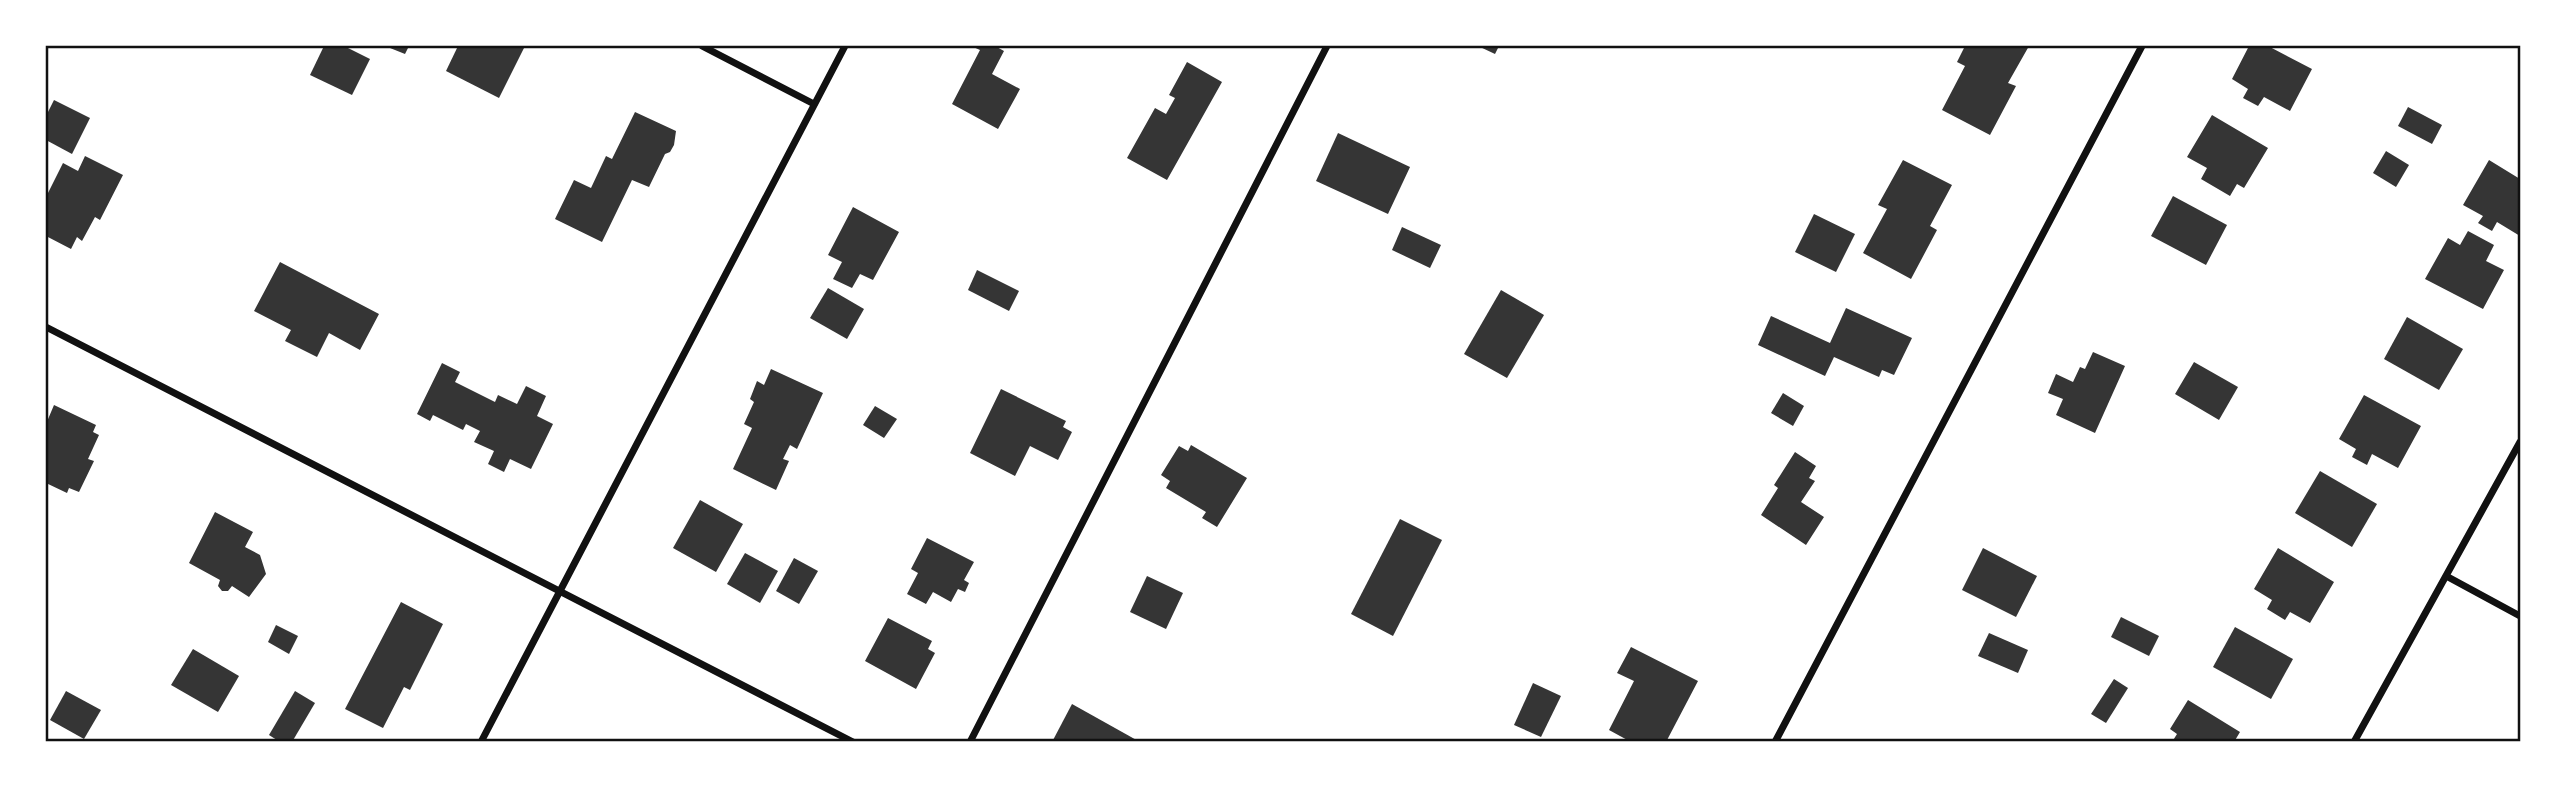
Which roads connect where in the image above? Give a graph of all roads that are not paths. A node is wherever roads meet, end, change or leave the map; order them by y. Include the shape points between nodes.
1 (702, 46) edge
2 (845, 46) edge
3 (1326, 46) edge
4 (2142, 46) edge
5 (814, 104) junction
6 (46, 327) edge
7 (2521, 442) edge
8 (2448, 577) junction
9 (559, 591) junction
10 (2521, 616) edge
11 (481, 741) edge
12 (853, 741) edge
13 (970, 741) edge
14 (1775, 741) edge
15 (2354, 741) edge

1 - 5 street
2 - 5 street
3 - 13 street
4 - 14 street
5 - 9 street
6 - 9 street
7 - 8 street
8 - 10 street
8 - 15 street
9 - 11 street
9 - 12 street

